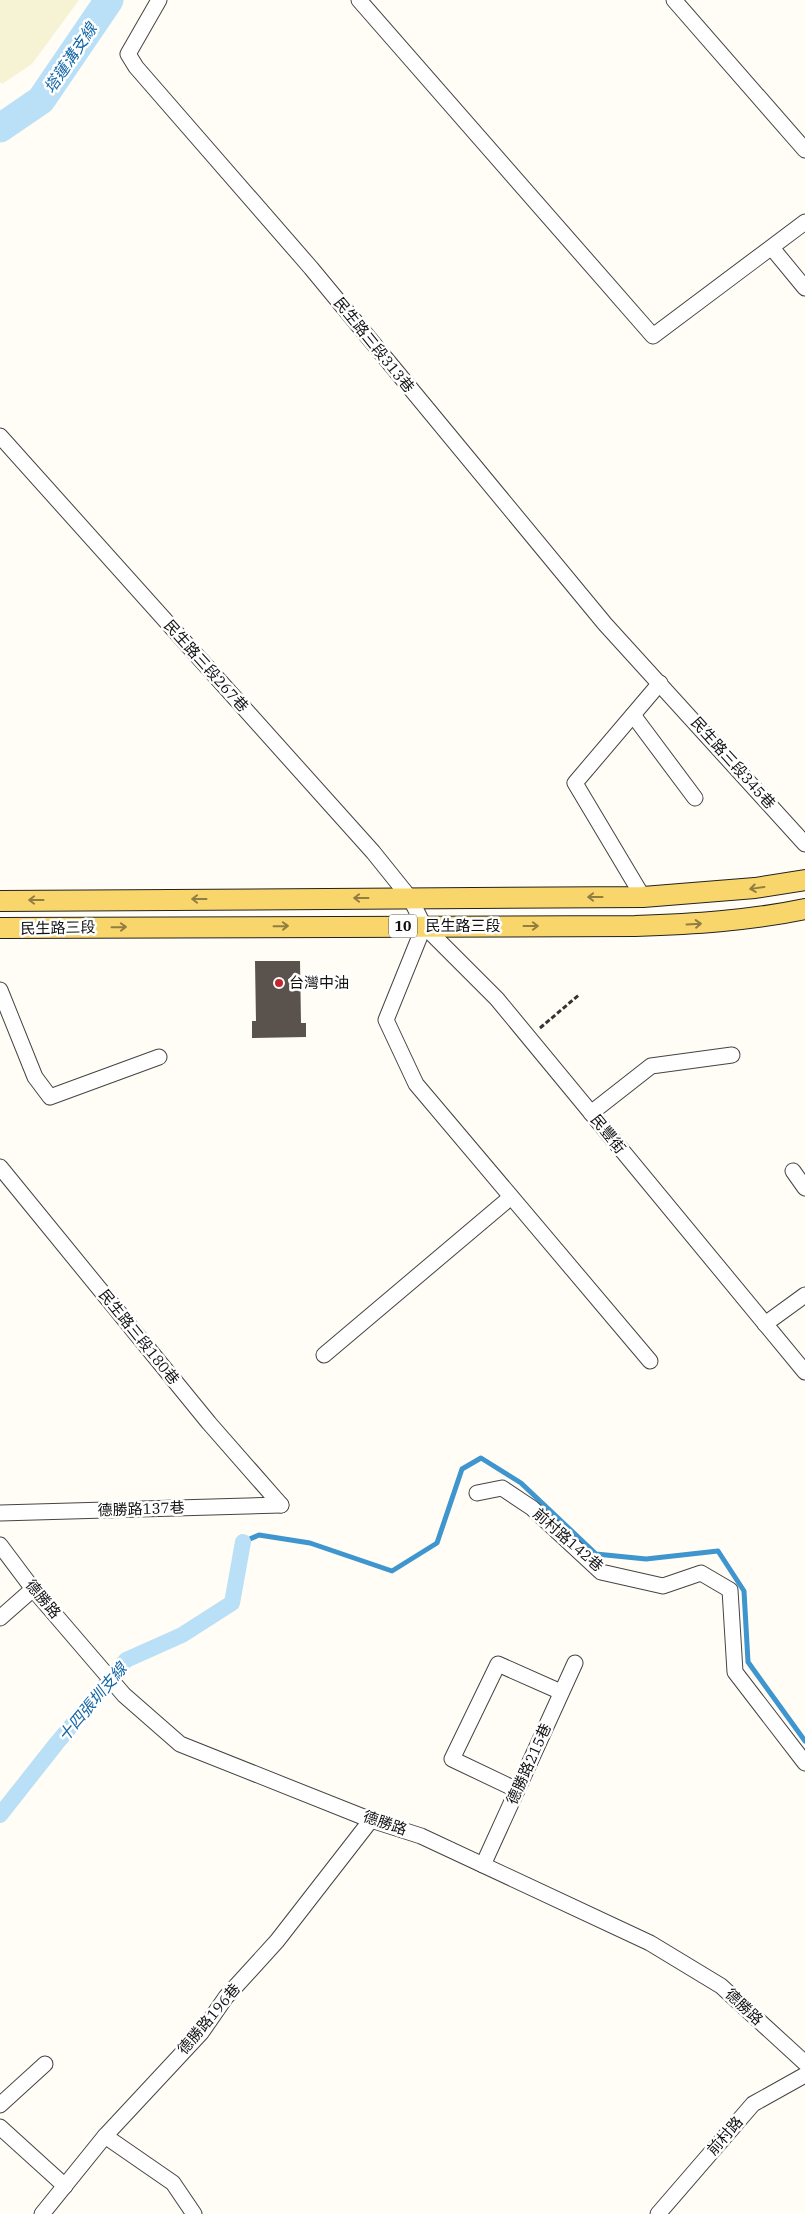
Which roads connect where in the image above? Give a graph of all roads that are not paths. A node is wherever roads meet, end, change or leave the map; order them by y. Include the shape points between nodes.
1 (159, 0) edge
2 (359, 0) edge
3 (674, 0) edge
4 (805, 150) edge
5 (805, 222) edge
6 (772, 248) junction
7 (805, 288) edge
8 (0, 436) edge
9 (660, 683) junction
10 (632, 715) junction
11 (695, 798) dead end
12 (805, 844) edge
13 (805, 880) edge
14 (643, 897) junction
15 (410, 898) junction
16 (0, 901) edge
17 (805, 909) edge
18 (424, 926) junction
19 (0, 928) edge
20 (0, 990) edge
21 (732, 1055) dead end
22 (159, 1057) dead end
23 (591, 1113) junction
24 (0, 1167) edge
25 (793, 1171) dead end
26 (805, 1188) edge
27 (511, 1197) junction
28 (805, 1295) edge
29 (765, 1324) junction
30 (324, 1355) dead end
31 (650, 1362) dead end
32 (805, 1372) edge
33 (477, 1493) dead end
34 (281, 1506) joint
35 (0, 1513) edge
36 (0, 1545) edge
37 (33, 1588) junction
38 (0, 1618) edge
39 (575, 1663) dead end
40 (562, 1692) junction
41 (805, 1763) edge
42 (517, 1790) junction
43 (371, 1820) junction
44 (483, 1865) junction
45 (805, 2063) edge
46 (45, 2064) dead end
47 (805, 2075) edge
48 (0, 2105) edge
49 (0, 2127) edge
50 (105, 2136) junction
51 (65, 2186) junction
52 (42, 2214) edge
53 (194, 2214) edge
54 (658, 2214) edge

1 - 9 street, 民生路三段313巷 via 128,54 136,66 311,268 605,624
2 - 6 street via 653,336
3 - 4 street
5 - 6 street
6 - 7 street
8 - 15 street, 民生路三段267巷 via 366,844
9 - 10 street
9 - 12 street, 民生路三段345巷
10 - 11 street
10 - 14 street via 575,783
13 -> 14 main road, 民生路三段 / 10 via 755,888
14 -> 15 main road, 民生路三段 / 10
15 -> 16 main road, 民生路三段 / 10
15 - 18 street, 民豐街
18 -> 17 main road, 民生路三段 / 10 via 697,924
19 -> 18 main road, 民生路三段 / 10
18 - 23 street, 民豐街 via 497,999
18 - 27 street via 386,1020 416,1084
20 - 22 street via 35,1078 50,1097
21 - 23 street via 651,1066
23 - 29 street, 民豐街
24 - 34 street, 民生路三段180巷
25 - 26 street
27 - 30 street
27 - 31 street
28 - 29 street
29 - 32 street, 民豐街
33 - 41 street, 前村路142巷 via 502,1488 532,1508 601,1572 663,1586 701,1573 730,1590 735,1672
34 - 35 street, 德勝路137巷
36 - 37 street, 德勝路
37 - 38 street
37 - 43 street, 德勝路 via 124,1695 180,1744
39 - 40 street, 德勝路215巷
40 - 42 street, 德勝路215巷
40 - 42 street via 498,1664 452,1758
42 - 44 street, 德勝路215巷
43 - 44 street, 德勝路 via 421,1836
43 - 50 street, 德勝路196巷 via 277,1942 226,1997 201,2033
44 - 45 street, 德勝路 via 650,1943 721,1986
46 - 48 street
47 - 54 street, 前村路 via 753,2104
49 - 51 street
50 - 51 street, 德勝路196巷
50 - 53 street via 173,2183
51 - 52 street, 德勝路196巷

